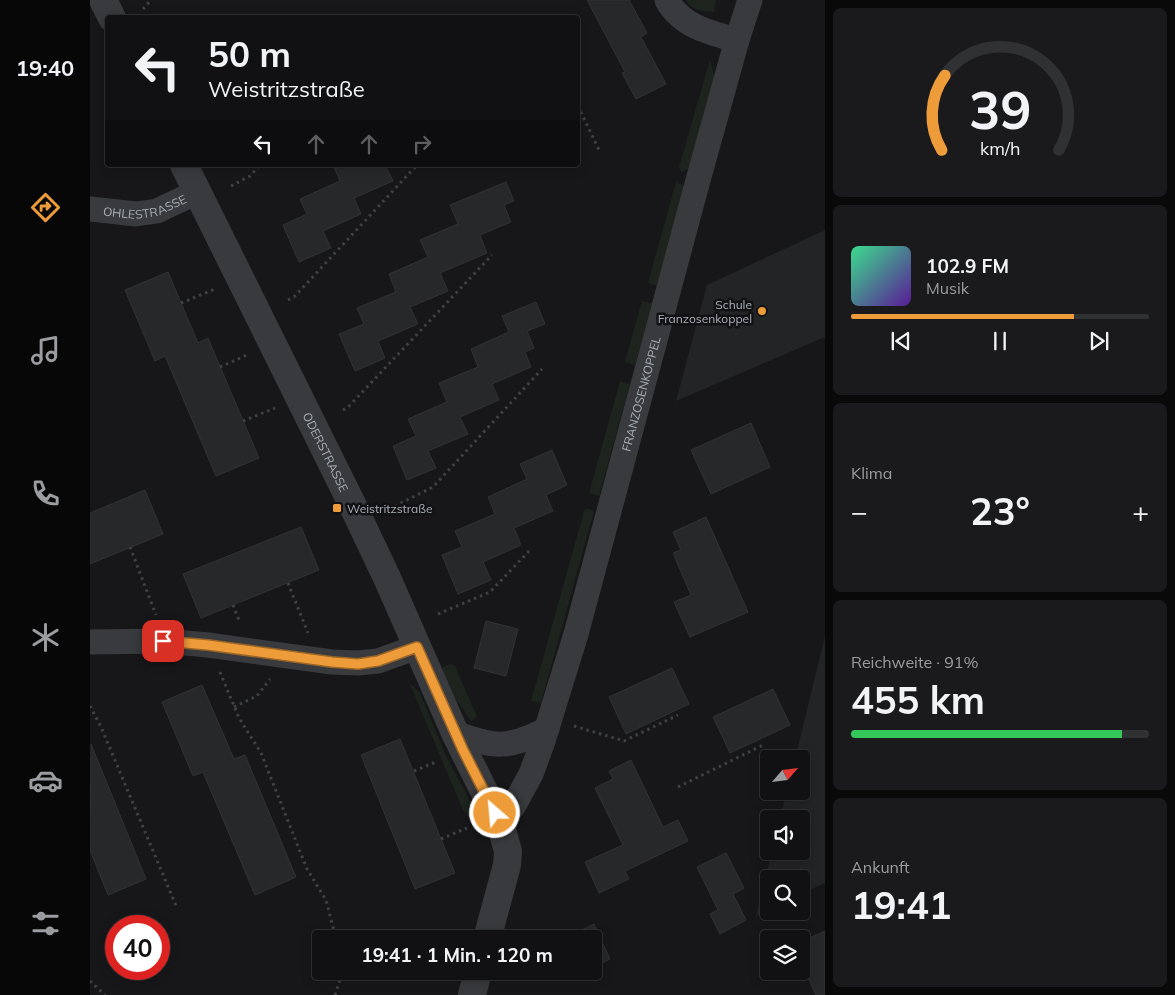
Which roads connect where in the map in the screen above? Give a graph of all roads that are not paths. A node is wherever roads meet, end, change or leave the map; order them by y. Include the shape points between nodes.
1 (103, 0) edge
2 (667, 0) edge
3 (750, 0) edge
4 (110, 15) edge
5 (737, 40) junction
6 (185, 167) edge
7 (197, 192) junction
8 (90, 209) edge
9 (90, 642) edge
10 (417, 647) junction
11 (558, 727) junction
12 (455, 733) junction
13 (500, 824) junction
14 (490, 930) edge
15 (476, 980) edge
16 (472, 995) edge

1 - 4 street
2 - 5 street via 682,19
3 - 5 street, FRANZOSENKOPPEL
5 - 11 street, FRANZOSENKOPPEL via 576,634
6 - 7 street, ODERSTRASSE
7 - 8 street, OHLESTRASSE via 157,211 136,214
7 - 10 street, ODERSTRASSE via 352,504
9 - 10 street via 163,641 358,664 378,661
10 - 12 street, ODERSTRASSE
11 - 12 street via 520,741 497,745
11 - 13 street, FRANZOSENKOPPEL
12 - 13 street, ODERSTRASSE
13 - 14 street via 508,851 508,865
15 - 16 street

